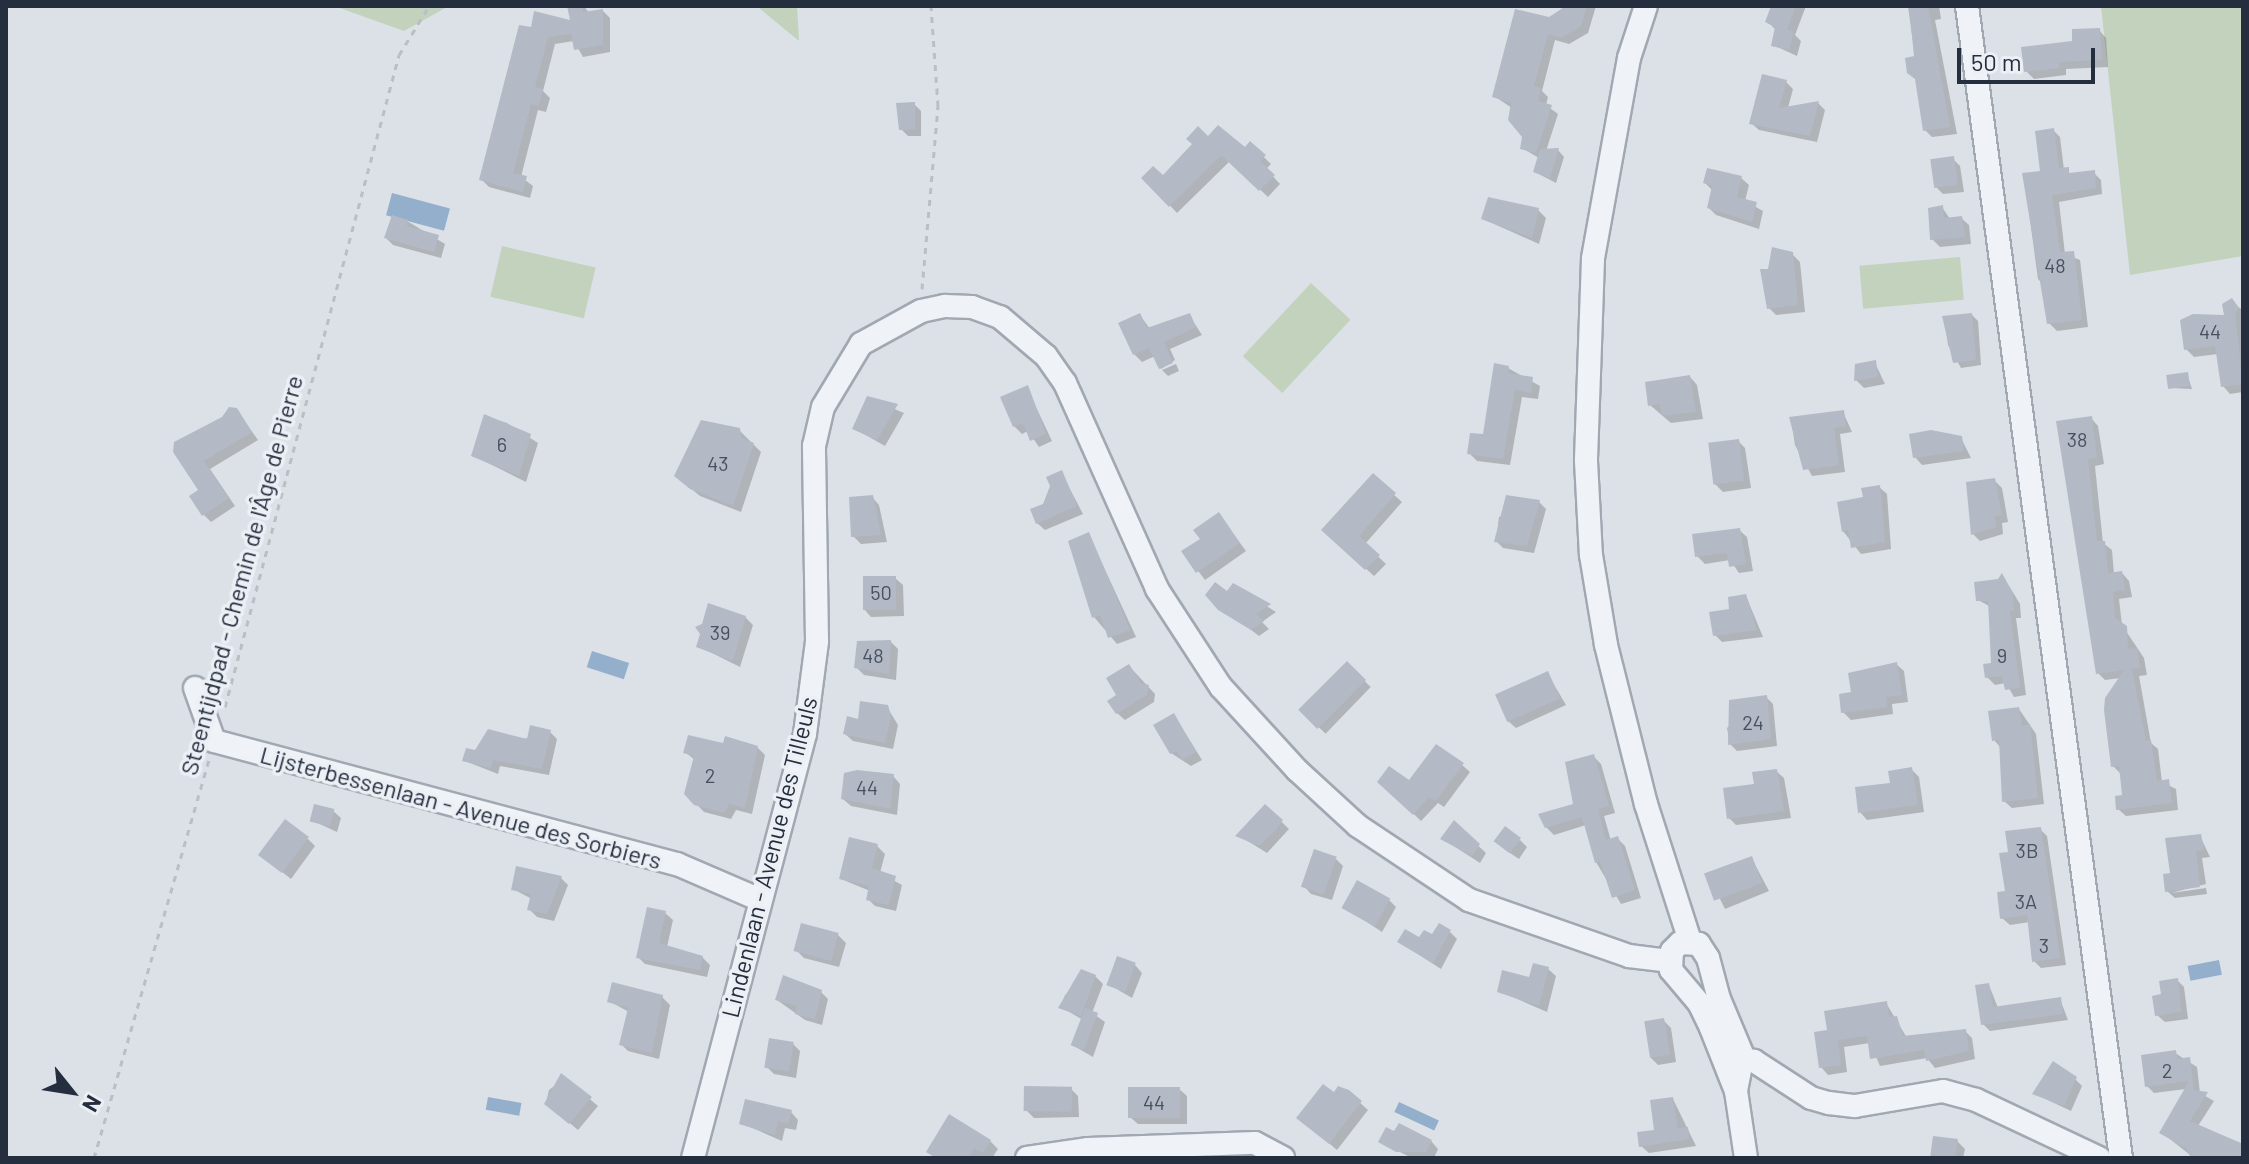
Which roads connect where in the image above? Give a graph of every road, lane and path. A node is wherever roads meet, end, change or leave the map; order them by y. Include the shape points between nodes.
1 (429, 6) edge
2 (931, 6) edge
3 (1646, 6) edge
4 (1967, 6) edge
5 (921, 311) junction
6 (195, 688) dead end
7 (214, 741) junction
8 (758, 899) junction
9 (1690, 941) junction
10 (1669, 961) junction
11 (1708, 967) junction
12 (1684, 981) junction
13 (1734, 1060) junction
14 (94, 1158) edge
15 (693, 1158) edge
16 (1027, 1158) edge
17 (1283, 1158) edge
18 (1746, 1158) edge
19 (2099, 1158) edge
20 (2121, 1158) edge

1 - 7 path, Steentijdpad - Chemin de l'Âge de Pierre via 399,55
2 - 5 path via 938,106
3 - 9 street via 1623,87 1593,259 1586,461 1591,555 1606,645 1646,804
4 - 20 street
5 - 8 street, Lindenlaan - Avenue des Tilleuls via 861,344 823,407 814,446 814,677 805,734
5 - 10 street, Lindenlaan - Avenue des Tilleuls via 972,307 1000,317 1046,356 1065,383 1157,589 1221,687 1297,770 1358,826 1469,900 1629,956
6 - 7 street
7 - 8 street, Lijsterbessenlaan - Avenue des Sorbiers via 677,864
7 - 14 path, Steentijdpad - Chemin de l'Âge de Pierre
8 - 15 street, Lindenlaan - Avenue des Tilleuls
9 - 10 street via 1680,943
9 - 11 street via 1705,950
10 - 12 street
11 - 12 street via 1703,976
11 - 13 street
12 - 13 street
13 - 18 street
13 - 19 street via 1829,1103 1855,1106 1943,1091 1976,1100
16 - 17 street via 1088,1149 1255,1143

